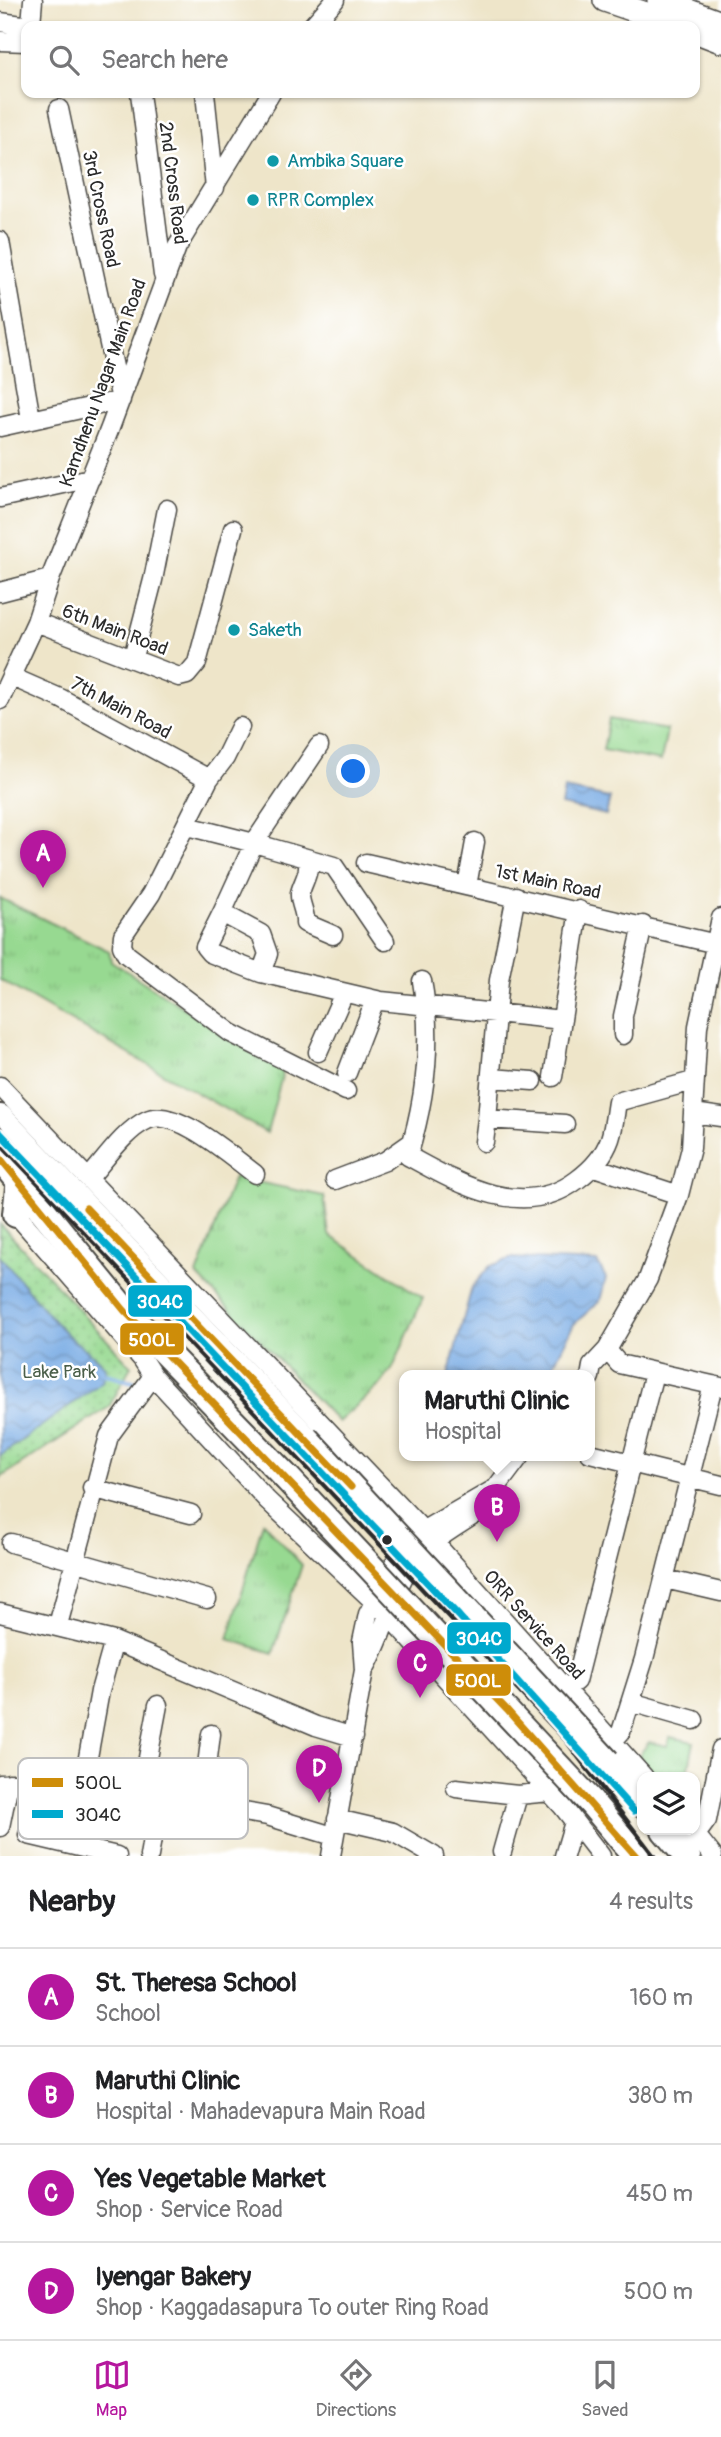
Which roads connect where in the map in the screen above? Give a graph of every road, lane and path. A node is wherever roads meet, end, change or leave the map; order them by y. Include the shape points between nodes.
1 (33, 0) edge
2 (335, 0) edge
3 (605, 0) edge
4 (645, 4) edge
5 (31, 21) edge
6 (316, 21) edge
7 (673, 21) edge
8 (0, 22) edge
9 (721, 23) edge
10 (21, 24) edge
11 (700, 33) edge
12 (0, 41) edge
13 (721, 41) edge
14 (21, 42) edge
15 (141, 98) edge
16 (206, 98) edge
17 (268, 98) edge
18 (59, 109) dead end
19 (215, 188) junction
20 (0, 242) edge
21 (164, 279) junction
22 (121, 400) junction
23 (31, 419) junction
24 (0, 427) edge
25 (91, 478) junction
26 (0, 498) edge
27 (167, 509) dead end
28 (233, 530) dead end
29 (50, 579) junction
30 (0, 592) edge
31 (36, 622) junction
32 (133, 657) junction
33 (10, 667) edge
34 (0, 701) edge
35 (240, 727) dead end
36 (319, 746) dead end
37 (209, 779) junction
38 (187, 826) junction
39 (475, 842) dead end
40 (254, 843) junction
41 (307, 859) junction
42 (366, 863) dead end
43 (467, 886) junction
44 (516, 897) junction
45 (579, 910) junction
46 (222, 913) junction
47 (721, 918) edge
48 (643, 925) junction
49 (333, 935) dead end
50 (386, 941) dead end
51 (718, 945) edge
52 (261, 973) junction
53 (714, 979) edge
54 (422, 981) dead end
55 (344, 993) junction
56 (374, 1000) junction
57 (426, 1006) junction
58 (496, 1013) junction
59 (562, 1020) junction
60 (623, 1035) dead end
61 (318, 1052) dead end
62 (553, 1077) dead end
63 (491, 1078) junction
64 (533, 1081) dead end
65 (693, 1081) junction
66 (0, 1086) edge
67 (693, 1113) junction
68 (721, 1117) edge
69 (0, 1118) edge
70 (487, 1119) junction
71 (565, 1124) dead end
72 (412, 1142) junction
73 (484, 1142) dead end
74 (41, 1144) junction
75 (0, 1158) edge
76 (594, 1167) junction
77 (254, 1174) dead end
78 (89, 1178) junction
79 (20, 1180) junction
80 (335, 1180) dead end
81 (679, 1195) junction
82 (16, 1214) joint
83 (607, 1350) junction
84 (589, 1370) edge
85 (654, 1373) junction
86 (153, 1376) junction
87 (717, 1386) edge
88 (595, 1454) edge
89 (516, 1461) edge
90 (530, 1461) edge
91 (629, 1462) junction
92 (691, 1478) junction
93 (721, 1485) edge
94 (92, 1488) junction
95 (191, 1514) dead end
96 (428, 1537) junction
97 (11, 1543) dead end
98 (73, 1561) junction
99 (665, 1579) junction
100 (721, 1592) edge
101 (207, 1599) dead end
102 (374, 1601) junction
103 (0, 1613) edge
104 (388, 1615) junction
105 (58, 1625) junction
106 (114, 1641) junction
107 (365, 1670) junction
108 (564, 1690) junction
109 (631, 1702) junction
110 (158, 1705) dead end
111 (694, 1720) dead end
112 (211, 1734) dead end
113 (353, 1737) junction
114 (721, 1749) edge
115 (609, 1752) junction
116 (94, 1758) edge
117 (153, 1758) edge
118 (208, 1758) edge
119 (637, 1772) edge
120 (5, 1784) edge
121 (456, 1787) dead end
122 (550, 1793) junction
123 (518, 1795) junction
124 (637, 1796) edge
125 (582, 1811) junction
126 (248, 1813) edge
127 (0, 1828) edge
128 (335, 1828) junction
129 (45, 1839) edge
130 (89, 1839) edge
131 (692, 1840) edge
132 (89, 1849) junction
133 (502, 1852) dead end
134 (117, 1856) edge
135 (330, 1856) edge
136 (434, 1856) edge
137 (564, 1856) edge
138 (601, 1856) edge
139 (636, 1856) edge
140 (713, 1856) edge

1 - 5 street
2 - 6 street
3 - 4 main road
4 - 7 main road
4 - 9 main road
8 - 10 street
11 - 13 main road
12 - 14 street
15 - 21 street, 2nd Cross Road
16 - 19 street
17 - 19 street, Kamdhenu Nagar Main Road
18 - 22 street, 3rd Cross Road
19 - 21 street, Kamdhenu Nagar Main Road via 177,247
20 - 23 street
21 - 22 street, Kamdhenu Nagar Main Road
22 - 23 street
22 - 25 street, Kamdhenu Nagar Main Road
23 - 24 street
25 - 26 street
25 - 29 street, Kamdhenu Nagar Main Road
27 - 32 street
28 - 32 street, 6th Main Road via 197,663 179,677
29 - 30 street
29 - 31 street, Kamdhenu Nagar Main Road
31 - 32 street, 6th Main Road
31 - 33 street, Kamdhenu Nagar Main Road
33 - 34 street, Kamdhenu Nagar Main Road
33 - 37 street, 7th Main Road
35 - 37 street
36 - 40 street
37 - 38 street
38 - 40 street
38 - 56 street via 123,935 126,954 231,1033 346,1082
39 - 43 street
40 - 41 street
40 - 46 street
41 - 49 street via 300,895 305,923
41 - 50 street via 334,866
42 - 43 street, 1st Main Road
43 - 44 street, 1st Main Road
44 - 45 street, 1st Main Road
44 - 58 street
45 - 48 street, 1st Main Road
45 - 59 street
46 - 52 street via 261,934 268,954
46 - 52 street via 205,947
47 - 51 street
48 - 51 street, 1st Main Road
48 - 60 street
51 - 53 street
52 - 55 street
53 - 65 street via 698,1026
54 - 57 street
55 - 56 street
55 - 61 street
56 - 57 street
57 - 58 street
57 - 72 street via 422,1102
58 - 59 street
58 - 63 street
59 - 62 street
63 - 64 street
63 - 70 street
65 - 67 street
65 - 76 street via 617,1102 610,1139
66 - 74 street, ORR Service Road
67 - 68 street
67 - 81 street via 691,1148
69 - 74 highway
70 - 71 street
70 - 73 street
72 - 76 street via 408,1156 459,1183 501,1197 531,1199 560,1192
72 - 80 street via 385,1161
74 - 78 street, ORR Service Road
74 - 115 highway, bridge via 305,1437
75 - 79 highway
76 - 81 street
77 - 78 street via 167,1116 147,1119
78 - 96 street, ORR Service Road
79 - 82 highway
79 - 125 highway, bridge via 124,1310 286,1477
81 - 83 street via 653,1268
82 - 86 street
83 - 84 street
83 - 85 street via 619,1364
85 - 87 street
85 - 91 street
86 - 94 street via 108,1436
86 - 102 street via 267,1500
87 - 92 street
88 - 91 street
89 - 96 street via 491,1492
90 - 96 street via 500,1497
91 - 92 street
91 - 108 street via 576,1681
92 - 93 street
92 - 99 street
94 - 95 street
94 - 98 street
96 - 102 street via 397,1558
96 - 104 street
96 - 108 street, ORR Service Road
97 - 98 street
98 - 101 street
98 - 105 street
99 - 100 street
99 - 109 street
102 - 104 street
102 - 107 street via 362,1642
103 - 105 street
104 - 107 street
104 - 122 street
105 - 106 street
106 - 113 street via 316,1726
106 - 116 street via 100,1691
107 - 113 street
108 - 115 street, ORR Service Road
109 - 111 street
109 - 115 street
110 - 117 street
112 - 118 street
113 - 128 street
114 - 131 street via 707,1820
115 - 119 street, ORR Service Road
115 - 124 highway
120 - 127 street
121 - 123 street
122 - 123 street
122 - 125 street
123 - 133 street
125 - 137 street
125 - 138 street
125 - 139 highway
126 - 128 street
128 - 135 street
128 - 136 street via 393,1832
129 - 132 street
130 - 132 street
131 - 140 street
132 - 134 street

